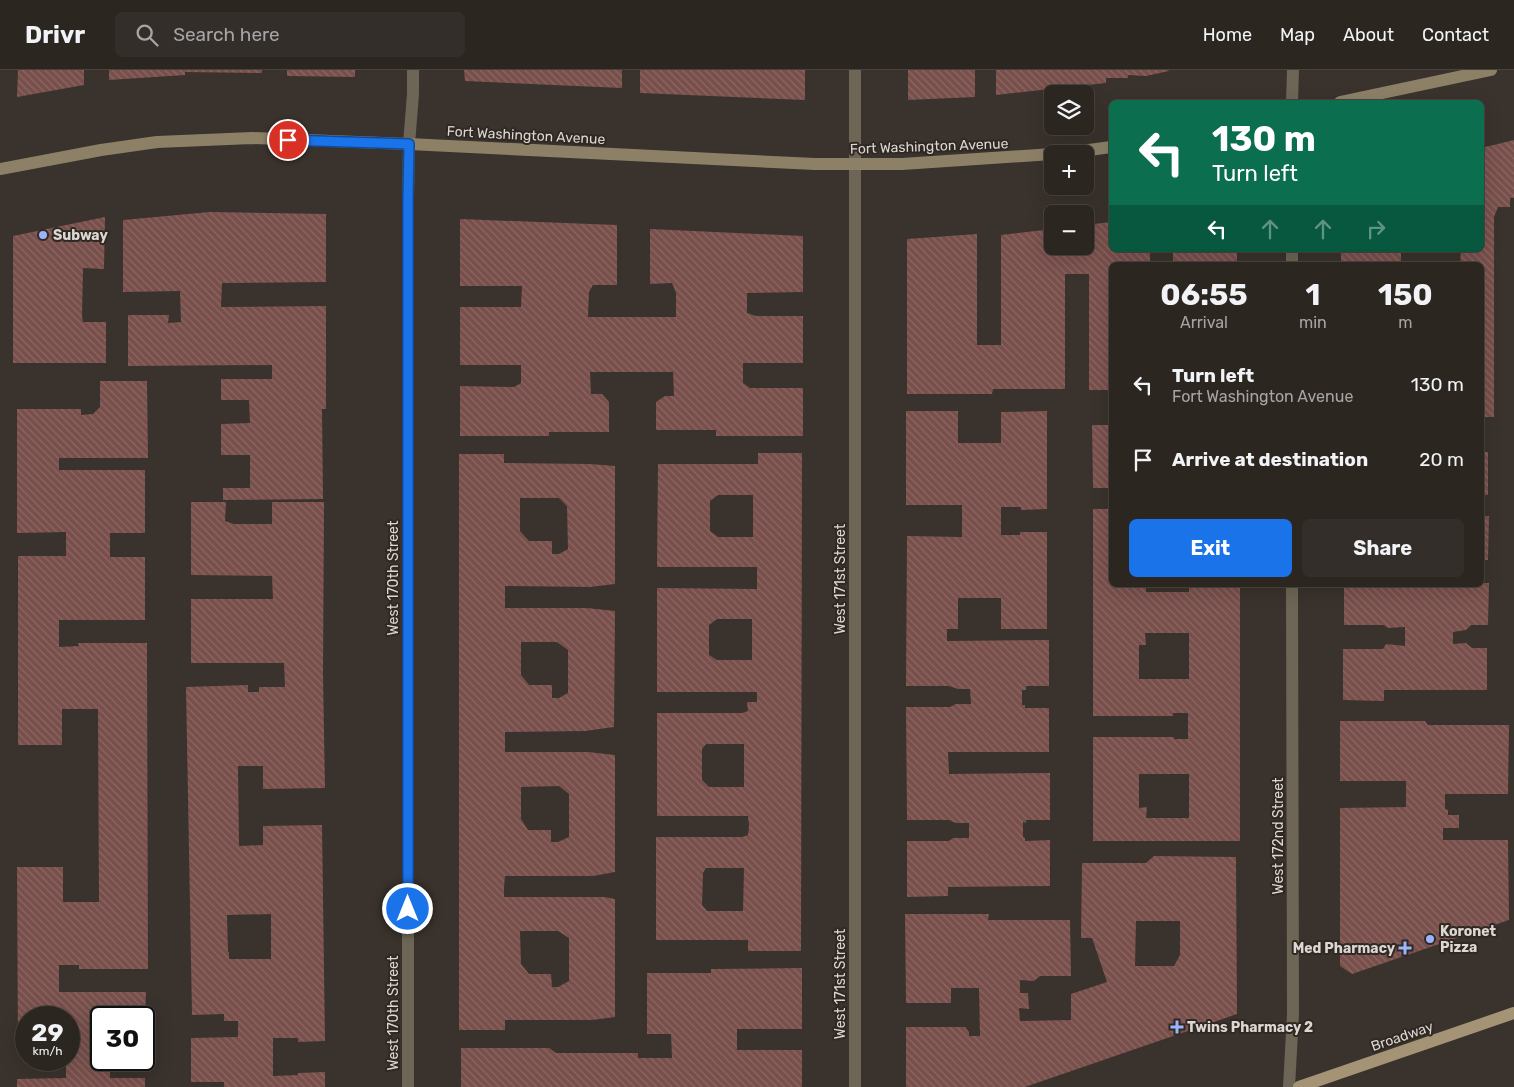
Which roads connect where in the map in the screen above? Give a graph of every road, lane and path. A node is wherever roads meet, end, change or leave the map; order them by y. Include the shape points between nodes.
1 (413, 70) edge
2 (855, 70) edge
3 (1293, 70) edge
4 (1491, 70) edge
5 (1292, 100) edge
6 (1349, 100) edge
7 (409, 144) junction
8 (1109, 147) edge
9 (1094, 149) edge
10 (1044, 155) edge
11 (855, 165) junction
12 (0, 169) edge
13 (1292, 587) edge
14 (1514, 1013) edge
15 (408, 1087) edge
16 (855, 1087) edge
17 (1289, 1087) edge
18 (1299, 1087) edge

1 - 7 street, West 170th Street
2 - 11 street, West 171st Street
3 - 5 street
4 - 6 main road
7 - 11 main road, Fort Washington Avenue
7 - 12 main road, Fort Washington Avenue via 252,138 166,142 101,150
7 - 15 street, West 170th Street
8 - 9 main road
10 - 11 main road, Fort Washington Avenue
11 - 16 street, West 171st Street
13 - 17 street, West 172nd Street via 1293,1014
14 - 18 main road, Broadway

